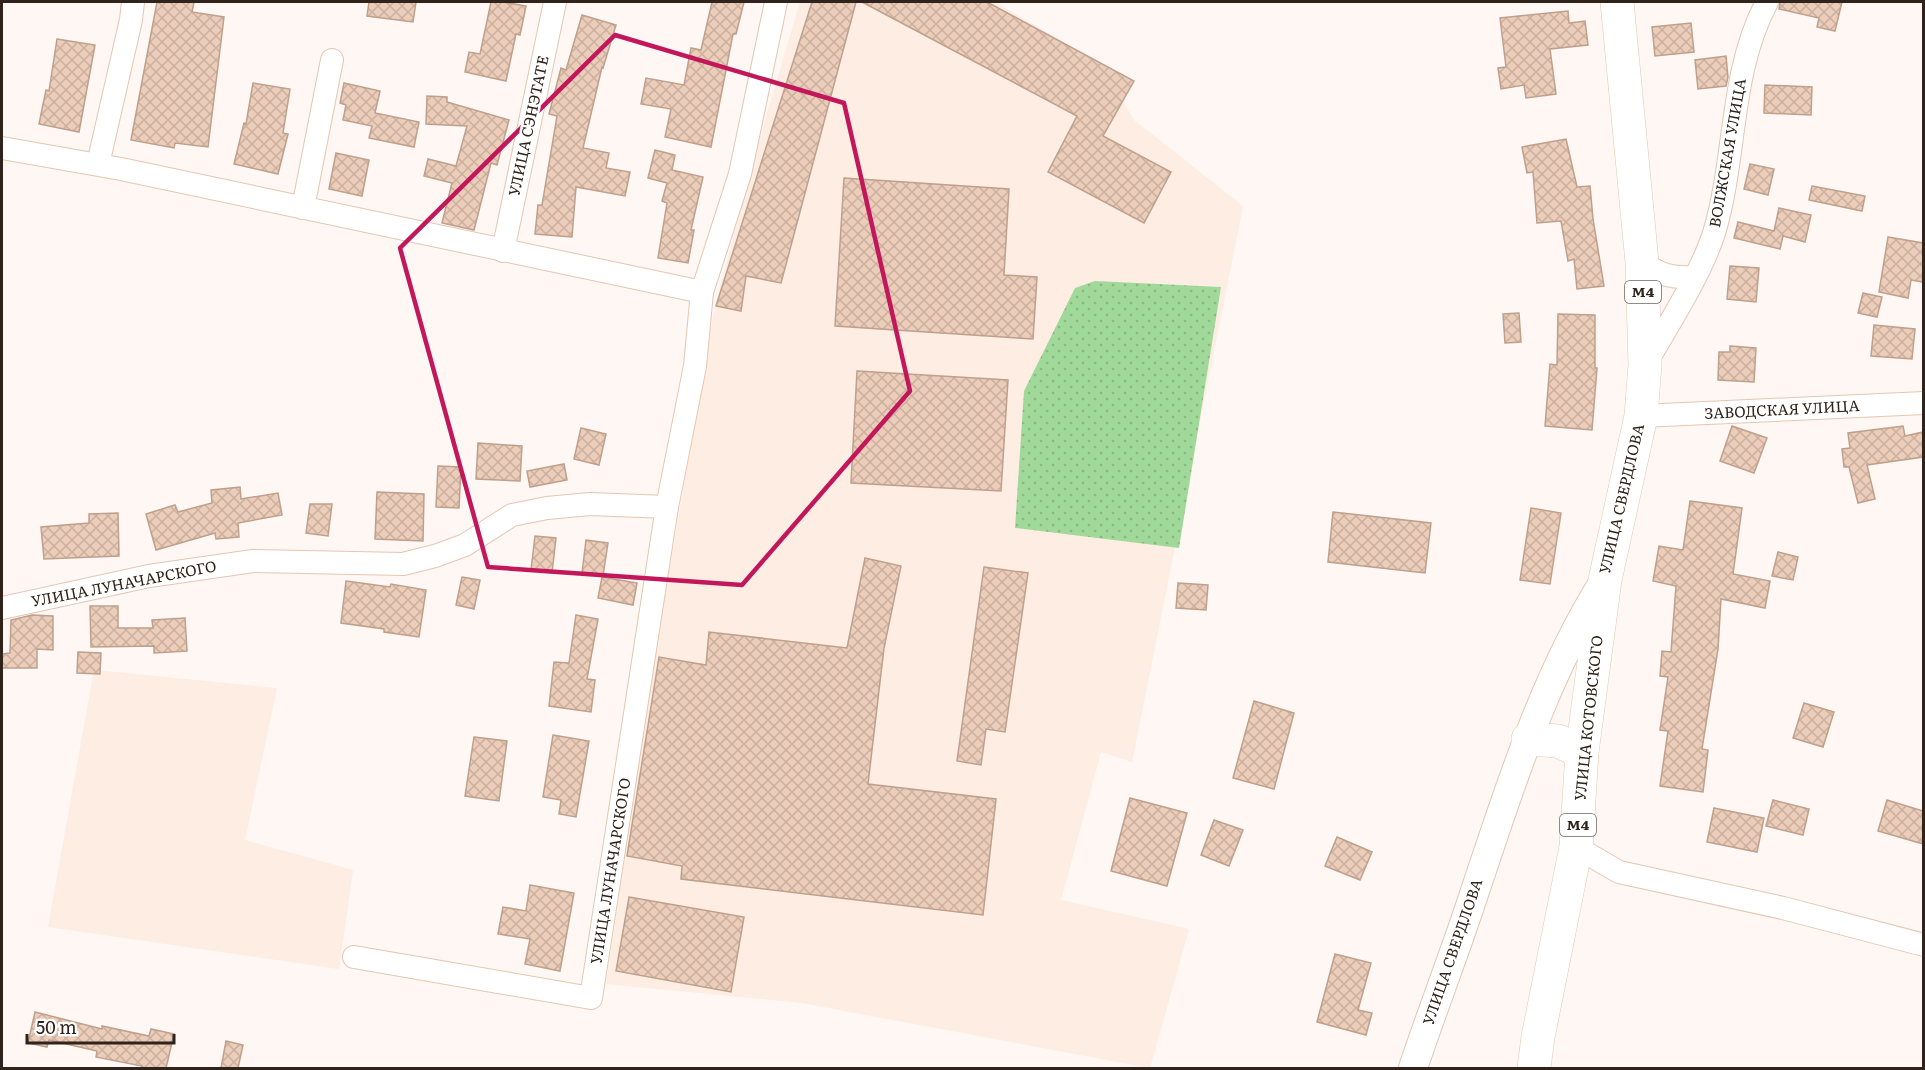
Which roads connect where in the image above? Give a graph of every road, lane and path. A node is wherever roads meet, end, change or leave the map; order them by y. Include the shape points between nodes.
1 (133, 2) edge
2 (555, 2) edge
3 (776, 2) edge
4 (1617, 2) edge
5 (1767, 2) edge
6 (332, 60) dead end
7 (2, 148) edge
8 (98, 164) junction
9 (303, 208) junction
10 (503, 251) junction
11 (1642, 261) junction
12 (1694, 278) junction
13 (702, 292) junction
14 (1645, 365) junction
15 (1923, 403) edge
16 (1641, 416) junction
17 (667, 507) junction
18 (1605, 580) junction
19 (2, 608) edge
20 (1528, 739) junction
21 (1582, 752) junction
22 (1576, 847) junction
23 (1923, 945) edge
24 (354, 957) dead end
25 (1413, 1068) edge
26 (1534, 1068) edge

1 - 8 street
2 - 10 street, УЛИЦА СЭНЭТАТЕ
3 - 13 street, УЛИЦА ЛУНАЧАРСКОГО via 740,174
4 - 11 highway, УЛИЦА СВЕРДЛОВА / M4
5 - 12 street, ВОЛЖСКАЯ УЛИЦА via 1747,52 1713,234
6 - 9 street
7 - 8 street
8 - 9 street
9 - 10 street
10 - 13 street
11 - 12 street via 1660,274
11 - 14 highway, УЛИЦА СВЕРДЛОВА / M4
12 - 14 street, ВОЛЖСКАЯ УЛИЦА
13 - 17 street, УЛИЦА ЛУНАЧАРСКОГО via 695,366
14 - 16 highway, УЛИЦА СВЕРДЛОВА / M4
15 - 16 street, ЗАВОДСКАЯ УЛИЦА
16 - 18 highway, УЛИЦА СВЕРДЛОВА / M4
17 - 19 street, УЛИЦА ЛУНАЧАРСКОГО via 590,504 547,508 512,515 465,545 403,564 253,561 149,576
17 - 24 street, УЛИЦА ЛУНАЧАРСКОГО via 591,998
18 - 20 street, УЛИЦА СВЕРДЛОВА via 1586,609
18 - 21 highway, УЛИЦА КОТОВСКОГО / M4
20 - 21 highway via 1558,741
20 - 25 street, УЛИЦА СВЕРДЛОВА
21 - 22 highway, УЛИЦА КОТОВСКОГО / M4
22 - 23 street via 1619,872 1783,908
22 - 26 highway, УЛИЦА КОТОВСКОГО / M4

